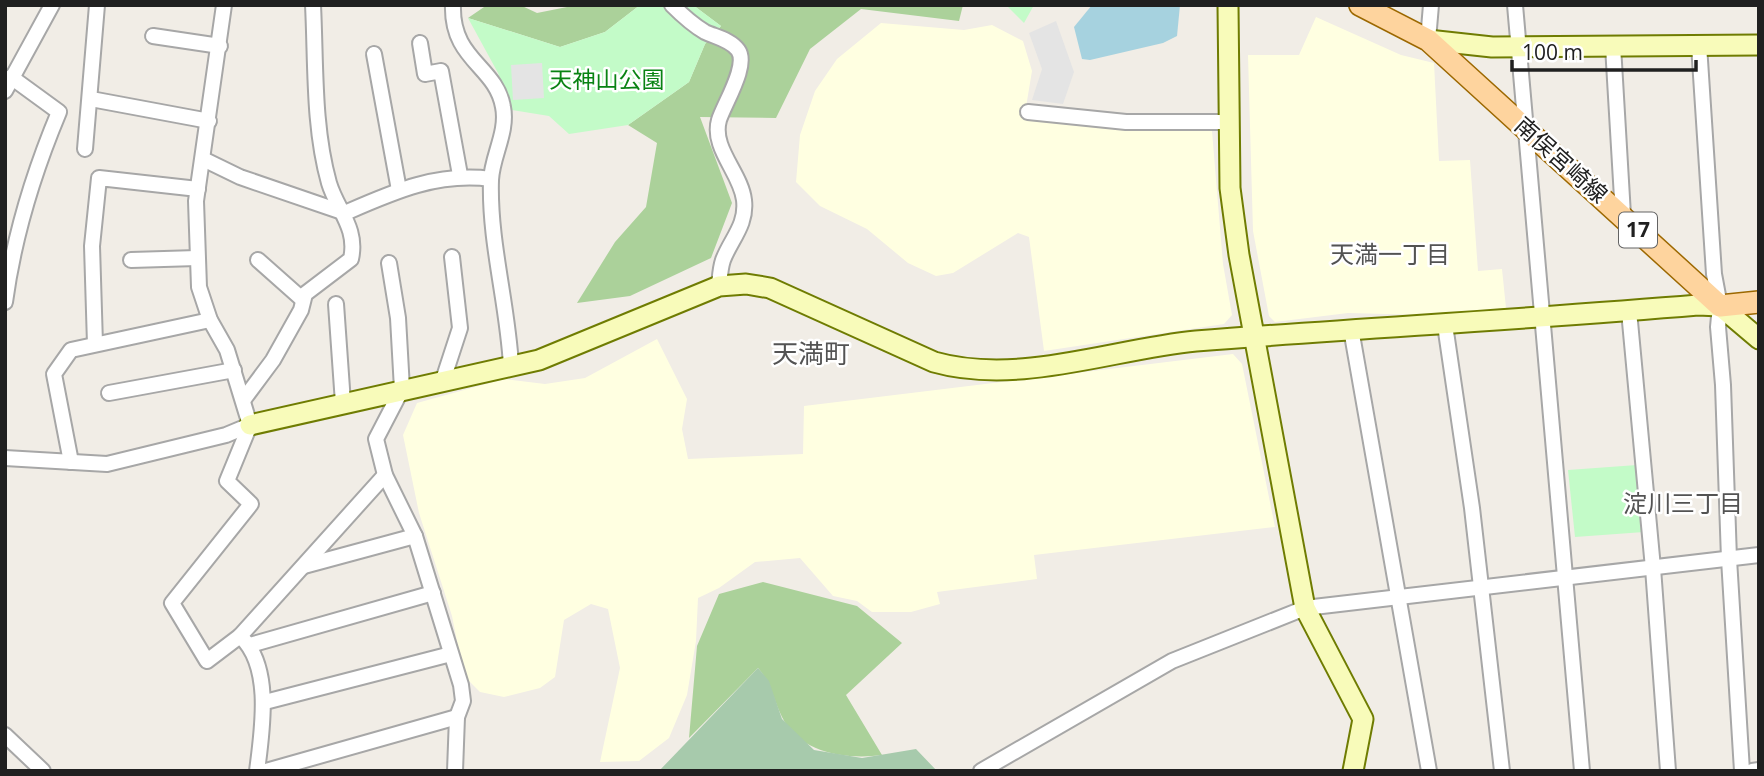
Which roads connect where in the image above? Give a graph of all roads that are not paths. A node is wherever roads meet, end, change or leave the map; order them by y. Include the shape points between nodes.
1 (52, 5) edge
2 (97, 5) edge
3 (224, 5) edge
4 (313, 5) edge
5 (453, 5) edge
6 (672, 5) edge
7 (1360, 5) edge
8 (1431, 5) edge
9 (1515, 5) edge
10 (1229, 7) edge
11 (153, 36) dead end
12 (1428, 40) junction
13 (420, 43) dead end
14 (1699, 45) junction
15 (1759, 45) edge
16 (220, 46) junction
17 (1613, 46) junction
18 (1519, 47) junction
19 (374, 54) dead end
20 (8, 84) edge
21 (91, 99) junction
22 (1028, 112) dead end
23 (209, 121) junction
24 (1231, 122) junction
25 (1526, 130) junction
26 (85, 149) dead end
27 (203, 159) junction
28 (460, 175) junction
29 (491, 179) junction
30 (198, 189) junction
31 (399, 190) junction
32 (345, 213) junction
33 (1623, 215) junction
34 (452, 257) dead end
35 (197, 258) junction
36 (131, 260) dead end
37 (258, 260) dead end
38 (389, 263) dead end
39 (719, 286) junction
40 (302, 299) junction
41 (5, 302) edge
42 (1759, 302) edge
43 (336, 304) dead end
44 (1720, 306) junction
45 (1629, 311) junction
46 (1542, 317) junction
47 (210, 320) junction
48 (1445, 325) junction
49 (1351, 329) junction
50 (1254, 338) junction
51 (1759, 340) edge
52 (95, 344) junction
53 (511, 366) junction
54 (234, 370) junction
55 (443, 380) junction
56 (402, 389) junction
57 (109, 393) dead end
58 (244, 399) junction
59 (344, 403) junction
60 (250, 425) junction
61 (5, 458) edge
62 (71, 461) junction
63 (385, 475) junction
64 (415, 536) junction
65 (1759, 555) edge
66 (1729, 559) junction
67 (302, 567) junction
68 (1653, 568) junction
69 (1567, 576) junction
70 (1480, 586) junction
71 (433, 593) junction
72 (1397, 596) junction
73 (1305, 608) junction
74 (245, 640) junction
75 (451, 654) junction
76 (265, 702) junction
77 (457, 717) junction
78 (5, 734) edge
79 (1759, 770) edge
80 (43, 771) edge
81 (257, 771) edge
82 (266, 771) edge
83 (455, 771) edge
84 (982, 771) edge
85 (1353, 771) edge
86 (1429, 771) edge
87 (1502, 771) edge
88 (1582, 771) edge
89 (1668, 771) edge
90 (1742, 771) edge
91 (1752, 771) edge

1 - 20 street
2 - 21 street
3 - 16 street
4 - 32 street via 318,128 330,186
5 - 29 street via 456,34 464,51 497,87 504,108
6 - 39 street via 737,48 741,57 718,132 741,185 745,209 742,225 724,258
7 - 12 main road, 南俣宮崎線 / 17
8 - 12 street
9 - 18 street
10 - 24 street
11 - 16 street
12 - 18 street
12 - 25 main road, 南俣宮崎線 / 17
13 - 28 street via 425,74 441,71
14 - 15 street
14 - 17 street
14 - 44 street
16 - 23 street
17 - 18 street
17 - 33 street
18 - 25 street
19 - 31 street
20 - 41 street via 59,112 36,167 11,260
21 - 23 street
21 - 26 street
22 - 24 street via 1126,122
23 - 27 street
24 - 50 street via 1230,188
25 - 33 main road, 南俣宮崎線 / 17
25 - 46 street
27 - 30 street
27 - 32 street via 240,177
28 - 29 street
28 - 31 street
29 - 53 street
30 - 35 street
30 - 52 street via 99,178 92,246
31 - 32 street
32 - 40 street via 351,231 351,259
33 - 44 main road, 南俣宮崎線 / 17
34 - 55 street via 460,328
35 - 36 street
35 - 47 street
37 - 40 street
38 - 56 street
39 - 50 street via 770,288 954,367 1021,367
39 - 53 street via 563,352
40 - 58 street via 301,310 274,360
42 - 44 main road
43 - 59 street
44 - 45 street
44 - 51 street
44 - 66 street
45 - 46 street
45 - 68 street
46 - 48 street
46 - 69 street
47 - 52 street
47 - 54 street
48 - 49 street
48 - 70 street
49 - 50 street
49 - 72 street
50 - 73 street
52 - 62 street via 71,350 54,373
53 - 55 street
54 - 57 street
54 - 58 street
55 - 56 street
56 - 59 street
56 - 63 street via 376,439
58 - 60 street
59 - 60 street
60 - 62 street via 107,464
60 - 74 street via 228,481 251,504 172,603 206,661
61 - 62 street
63 - 64 street
63 - 67 street
64 - 67 street
64 - 71 street
65 - 66 street
66 - 68 street
66 - 90 street
67 - 74 street
68 - 69 street
68 - 89 street
69 - 70 street
69 - 88 street
70 - 72 street
70 - 87 street
71 - 74 street
71 - 75 street
72 - 73 street
72 - 86 street
73 - 84 street via 1172,661
73 - 85 street via 1363,719
74 - 76 street
75 - 76 street
75 - 77 street via 463,701
76 - 81 street
77 - 82 street
77 - 83 street
78 - 80 street
79 - 91 street

